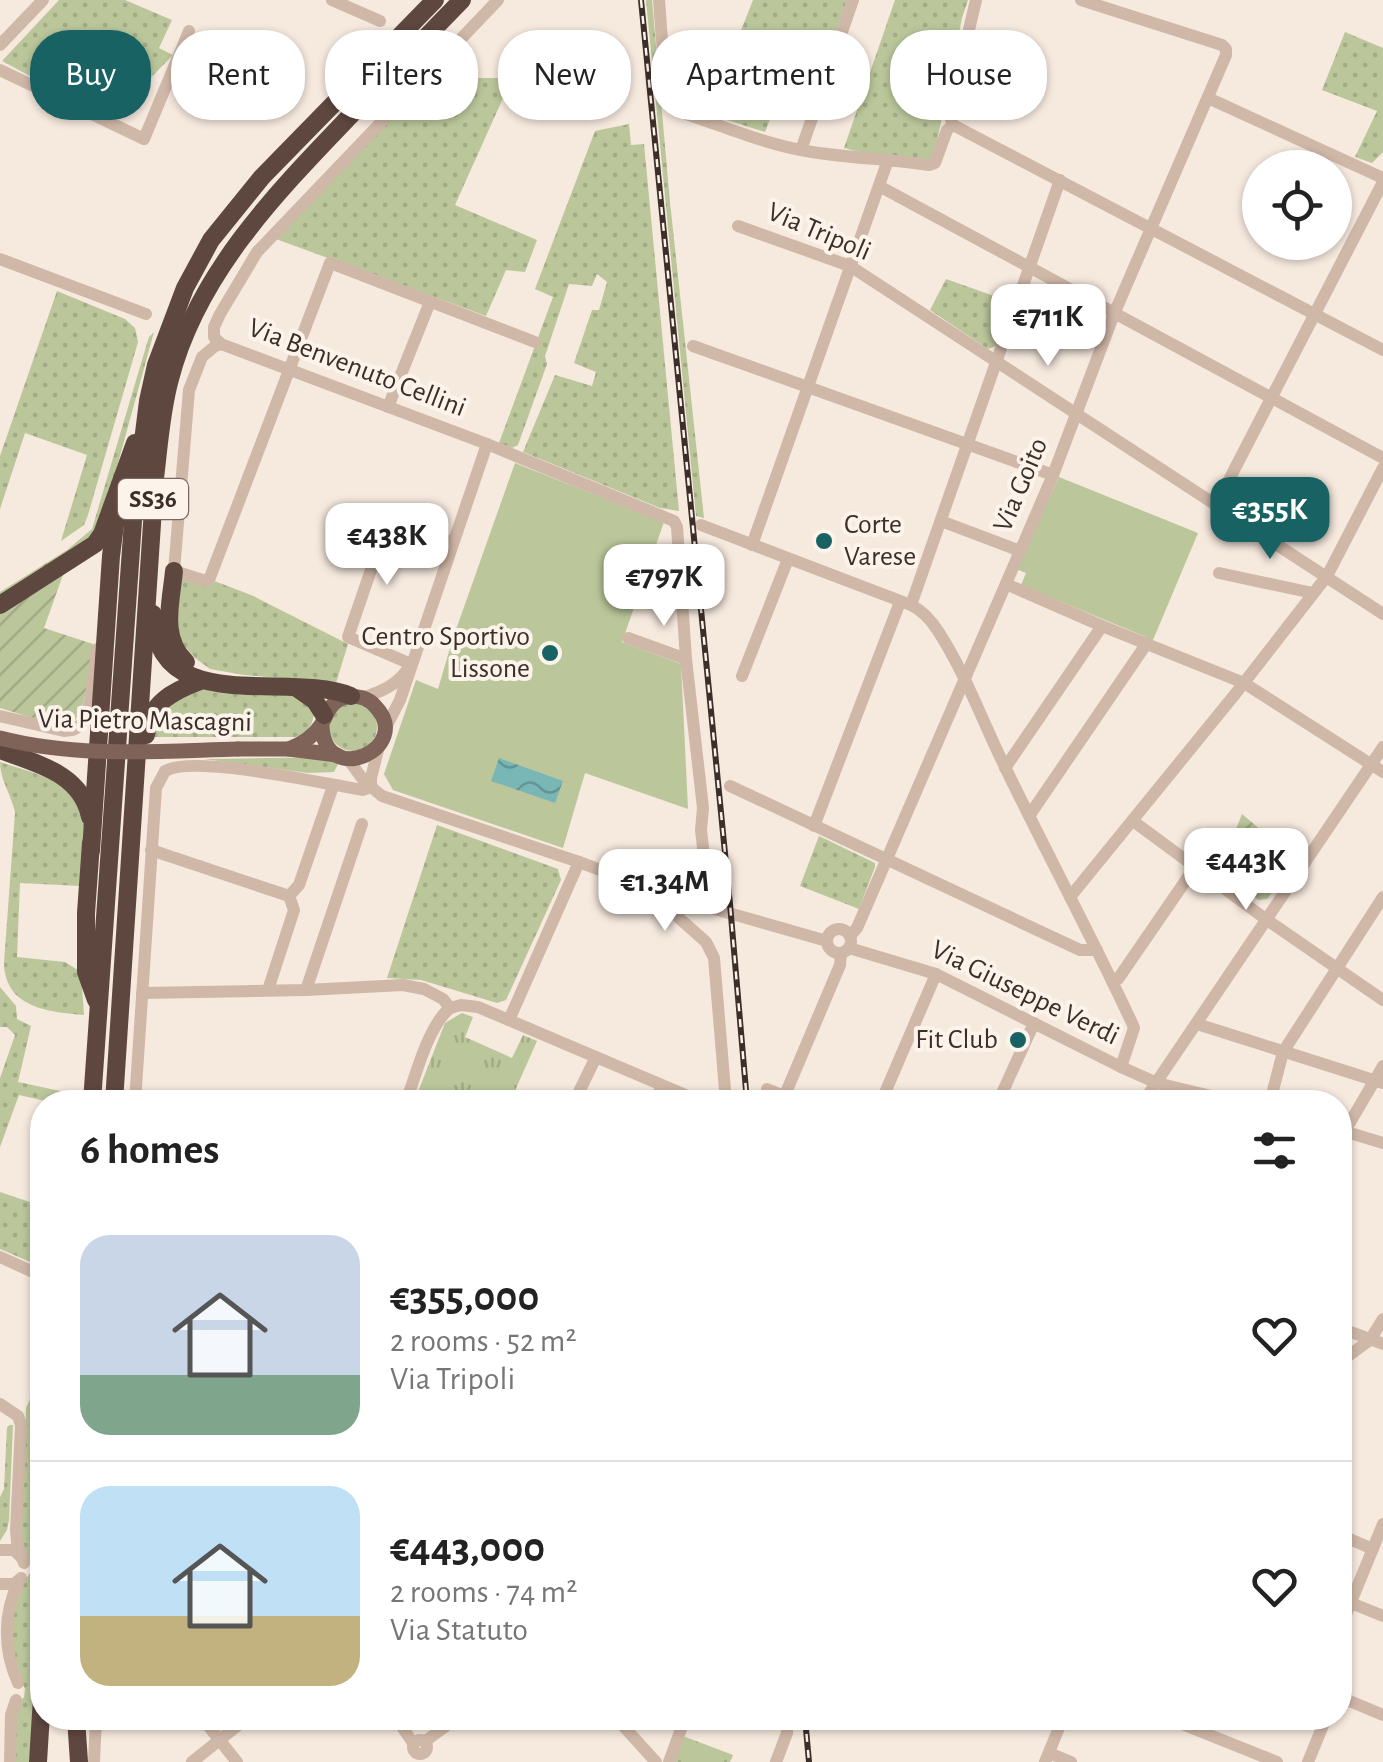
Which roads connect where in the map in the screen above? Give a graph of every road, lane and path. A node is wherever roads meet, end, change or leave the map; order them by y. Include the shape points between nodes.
1 (43, 0) edge
2 (332, 0) edge
3 (435, 0) edge
4 (462, 0) edge
5 (498, 0) edge
6 (658, 0) edge
7 (853, 0) edge
8 (976, 0) edge
9 (1081, 0) edge
10 (380, 21) dead end
11 (0, 45) edge
12 (0, 70) edge
13 (171, 76) edge
14 (1208, 98) junction
15 (953, 125) junction
16 (802, 150) junction
17 (888, 160) junction
18 (1060, 180) junction
19 (1383, 180) edge
20 (879, 186) junction
21 (738, 226) dead end
22 (1151, 228) junction
23 (0, 259) edge
24 (850, 266) junction
25 (1030, 267) junction
26 (430, 302) junction
27 (146, 314) dead end
28 (1114, 314) junction
29 (1314, 314) junction
30 (535, 342) dead end
31 (222, 344) junction
32 (693, 346) dead end
33 (1383, 350) edge
34 (996, 362) junction
35 (289, 369) junction
36 (807, 387) junction
37 (1272, 398) junction
38 (388, 407) junction
39 (146, 410) junction
40 (1077, 412) junction
41 (486, 444) junction
42 (968, 445) junction
43 (1383, 458) edge
44 (1383, 468) edge
45 (1054, 475) junction
46 (120, 484) junction
47 (1216, 503) junction
48 (941, 520) junction
49 (700, 525) dead end
50 (151, 528) junction
51 (452, 542) junction
52 (752, 544) junction
53 (1020, 550) junction
54 (788, 559) junction
55 (174, 571) junction
56 (1219, 573) dead end
57 (1327, 576) junction
58 (1006, 584) junction
59 (1313, 593) junction
60 (906, 604) junction
61 (0, 605) edge
62 (1383, 614) edge
63 (1102, 626) junction
64 (628, 638) dead end
65 (1147, 643) junction
66 (97, 648) dead end
67 (686, 660) junction
68 (412, 664) junction
69 (742, 676) dead end
70 (964, 680) junction
71 (208, 682) junction
72 (1244, 683) junction
73 (298, 689) junction
74 (357, 697) junction
75 (0, 716) edge
76 (323, 719) junction
77 (385, 729) junction
78 (0, 738) edge
79 (379, 746) junction
80 (1383, 747) edge
81 (289, 749) junction
82 (1347, 749) junction
83 (0, 750) edge
84 (342, 757) junction
85 (1005, 768) junction
86 (1377, 768) edge
87 (1359, 783) junction
88 (326, 784) junction
89 (371, 786) junction
90 (730, 786) dead end
91 (1030, 816) junction
92 (1133, 821) junction
93 (362, 824) dead end
94 (814, 826) junction
95 (151, 850) junction
96 (91, 851) junction
97 (888, 859) junction
98 (579, 862) junction
99 (1195, 867) junction
100 (707, 882) dead end
101 (289, 896) junction
102 (1070, 897) junction
103 (1383, 897) edge
104 (676, 898) junction
105 (1266, 920) junction
106 (827, 941) junction
107 (847, 946) junction
108 (1097, 950) junction
109 (122, 964) junction
110 (1337, 968) junction
111 (936, 974) junction
112 (1113, 981) junction
113 (268, 990) junction
114 (306, 990) junction
115 (142, 992) junction
116 (1383, 1000) edge
117 (99, 1008) junction
118 (450, 1008) junction
119 (509, 1020) junction
120 (1034, 1023) junction
121 (1197, 1024) junction
122 (1283, 1052) junction
123 (596, 1057) junction
124 (1383, 1066) edge
125 (1120, 1067) junction
126 (1379, 1082) edge
127 (1157, 1083) junction
128 (662, 1086) junction
129 (93, 1090) edge
130 (115, 1090) edge
131 (136, 1090) edge
132 (411, 1090) edge
133 (580, 1090) edge
134 (660, 1090) edge
135 (672, 1090) edge
136 (725, 1090) edge
137 (788, 1090) edge
138 (886, 1090) edge
139 (1003, 1090) edge
140 (1152, 1090) edge
141 (1186, 1090) edge
142 (1273, 1090) edge
143 (1352, 1121) edge
144 (1352, 1137) edge
145 (1383, 1143) edge
146 (0, 1257) edge
147 (30, 1271) edge
148 (1383, 1319) edge
149 (1352, 1333) edge
150 (1377, 1342) edge
151 (1352, 1356) edge
152 (0, 1404) edge
153 (16, 1512) junction
154 (1383, 1524) edge
155 (1352, 1540) edge
156 (1372, 1548) junction
157 (0, 1549) edge
158 (24, 1563) junction
159 (18, 1581) junction
160 (0, 1587) edge
161 (1352, 1600) edge
162 (1352, 1603) edge
163 (8, 1607) junction
164 (1383, 1616) edge
165 (8, 1654) junction
166 (0, 1675) edge
167 (18, 1683) junction
168 (16, 1700) junction
169 (1352, 1702) edge
170 (0, 1704) edge
171 (0, 1715) edge
172 (1383, 1715) edge
173 (40, 1730) edge
174 (49, 1730) edge
175 (72, 1730) edge
176 (74, 1730) edge
177 (95, 1730) edge
178 (212, 1730) edge
179 (232, 1730) edge
180 (404, 1730) edge
181 (443, 1730) edge
182 (627, 1730) edge
183 (681, 1730) edge
184 (785, 1730) edge
185 (1058, 1730) edge
186 (1197, 1730) edge
187 (1321, 1730) edge
188 (220, 1740) junction
189 (418, 1752) edge
190 (1047, 1758) edge
191 (10, 1759) edge
192 (38, 1762) edge
193 (50, 1762) edge
194 (71, 1762) edge
195 (79, 1762) edge
196 (94, 1762) edge
197 (192, 1762) edge
198 (238, 1762) edge
199 (656, 1762) edge
200 (668, 1762) edge
201 (776, 1762) edge
202 (1071, 1762) edge
203 (1276, 1762) edge
204 (1308, 1762) edge

1 - 11 street
2 - 10 street
3 - 39 highway, SS36 via 262,176 211,240 171,322
4 - 50 highway, SS36 via 276,193 222,268 170,378
5 - 31 street, Via Benvenuto Cellini via 257,252 214,327
6 - 16 street via 670,102 686,114
7 - 16 street
8 - 15 street
9 - 14 street, Via Goito via 1222,45 1226,55
12 - 13 street via 144,139
14 - 19 street
14 - 22 street, Via Goito
15 - 17 street via 935,164
15 - 18 street
16 - 17 street
17 - 20 street
18 - 22 street
18 - 25 street
19 - 29 street
20 - 24 street
20 - 25 street
21 - 24 street, Via Tripoli
22 - 28 street, Via Goito
22 - 29 street
23 - 27 street
24 - 34 street, Via Tripoli
24 - 36 street
25 - 28 street
25 - 34 street
26 - 30 street
26 - 35 street via 330,263
26 - 38 street
28 - 37 street
28 - 40 street, Via Goito
29 - 33 street
29 - 37 street
31 - 35 street, Via Benvenuto Cellini
31 - 55 street via 202,357 190,390
32 - 36 street
34 - 40 street, Via Tripoli
34 - 42 street
35 - 38 street, Via Benvenuto Cellini
35 - 55 street via 209,580
36 - 42 street
36 - 52 street
37 - 43 street
37 - 47 street
38 - 41 street, Via Benvenuto Cellini
39 - 46 highway
39 - 117 highway, SS36
40 - 45 street, Via Goito
40 - 47 street, Via Tripoli
41 - 51 street
41 - 67 street, Via Benvenuto Cellini via 674,520
42 - 45 street
42 - 48 street
44 - 57 street
45 - 53 street, Via Goito
46 - 61 highway via 94,544
46 - 96 highway
47 - 57 street, Via Tripoli
48 - 53 street
48 - 60 street
49 - 52 street
50 - 71 highway via 158,647 180,672
50 - 109 highway, SS36
51 - 68 street
51 - 68 street via 386,526 348,637
52 - 54 street
53 - 58 street, Via Goito
54 - 60 street
54 - 69 street
55 - 71 highway via 172,644
56 - 59 street
57 - 59 street
57 - 62 street, Via Tripoli
58 - 63 street
58 - 70 street, Via Goito
59 - 72 street
60 - 70 street via 938,631
60 - 94 street
63 - 65 street
63 - 85 street
64 - 67 street
65 - 72 street
65 - 91 street
66 - 75 street via 87,711 74,730
67 - 100 street
68 - 74 street via 384,690
68 - 77 street
70 - 85 street
70 - 97 street, Via Goito
71 - 73 highway
71 - 109 highway via 164,698 146,729 136,883
72 - 82 street
72 - 92 street
73 - 74 highway via 328,688
73 - 76 highway via 315,701
74 - 76 main road, Via Pietro Mascagni via 335,702
74 - 77 main road via 379,710
76 - 81 main road, Via Pietro Mascagni
76 - 84 main road, Via Pietro Mascagni via 325,742
77 - 79 main road
78 - 81 main road, Via Pietro Mascagni, bridge via 78,751
79 - 84 main road, Via Pietro Mascagni via 366,757
79 - 89 street
80 - 86 street
81 - 84 main road, Via Pietro Mascagni
82 - 86 street
82 - 87 street
83 - 96 highway via 71,781 88,805
84 - 88 street, Via Pietro Mascagni via 344,770
84 - 89 street, Via Pietro Mascagni
85 - 91 street
86 - 87 street
87 - 105 street
88 - 89 street, Via Pietro Mascagni
88 - 95 street, Via Pietro Mascagni via 182,765 165,771 156,788
88 - 101 street via 326,805 299,885
89 - 98 street, Via Pietro Mascagni via 382,796
90 - 94 street
91 - 102 street
92 - 99 street
92 - 102 street
93 - 114 street
94 - 97 street
95 - 101 street
95 - 115 street
96 - 117 highway via 86,972
97 - 107 street, Via Goito
97 - 108 street via 1080,950
98 - 104 street, Via Pietro Mascagni
98 - 119 street
99 - 105 street
99 - 112 street
101 - 113 street via 294,910
102 - 108 street
103 - 110 street
104 - 106 street, Via Giuseppe Verdi
104 - 136 street via 679,918 714,958
105 - 110 street
105 - 121 street
106 - 107 street, Via Giuseppe Verdi via 832,950
106 - 107 street, Via Giuseppe Verdi via 839,929 846,931
107 - 111 street, Via Giuseppe Verdi
107 - 137 street, Via Goito
108 - 112 street
109 - 130 highway, SS36
110 - 116 street
110 - 122 street
111 - 120 street, Via Giuseppe Verdi
111 - 138 street
112 - 125 street via 1134,1028
113 - 114 street
113 - 115 street
114 - 118 street via 402,984 424,989
115 - 131 street
117 - 129 highway, SS36
118 - 119 street via 478,1006
118 - 132 street via 441,1015
119 - 123 street
120 - 125 street, Via Giuseppe Verdi
120 - 139 street
121 - 122 street
121 - 127 street
122 - 126 street
122 - 142 street
123 - 128 street
123 - 133 street
124 - 126 street
125 - 127 street, Via Giuseppe Verdi
126 - 143 street
127 - 140 street
127 - 141 street, Via Giuseppe Verdi
128 - 134 street
128 - 135 street
144 - 145 street
146 - 147 street
148 - 150 street
149 - 150 street
150 - 151 street
152 - 153 street via 21,1425
153 - 157 street
153 - 158 street
154 - 156 street
155 - 156 street
156 - 161 street
157 - 158 street via 14,1550
158 - 159 street
159 - 160 street
159 - 163 street
160 - 163 street
162 - 164 street
163 - 165 street
165 - 166 street
165 - 167 street
166 - 167 street
167 - 168 street
168 - 170 street
168 - 191 street
169 - 172 street
171 - 191 street
173 - 192 highway
174 - 193 highway
175 - 194 highway
176 - 195 highway
177 - 196 street
178 - 188 street
179 - 188 street
180 - 189 street
181 - 189 street
182 - 199 street
183 - 200 street
184 - 201 street
185 - 190 street
186 - 203 street
187 - 204 street
188 - 197 street
188 - 198 street
190 - 202 street

